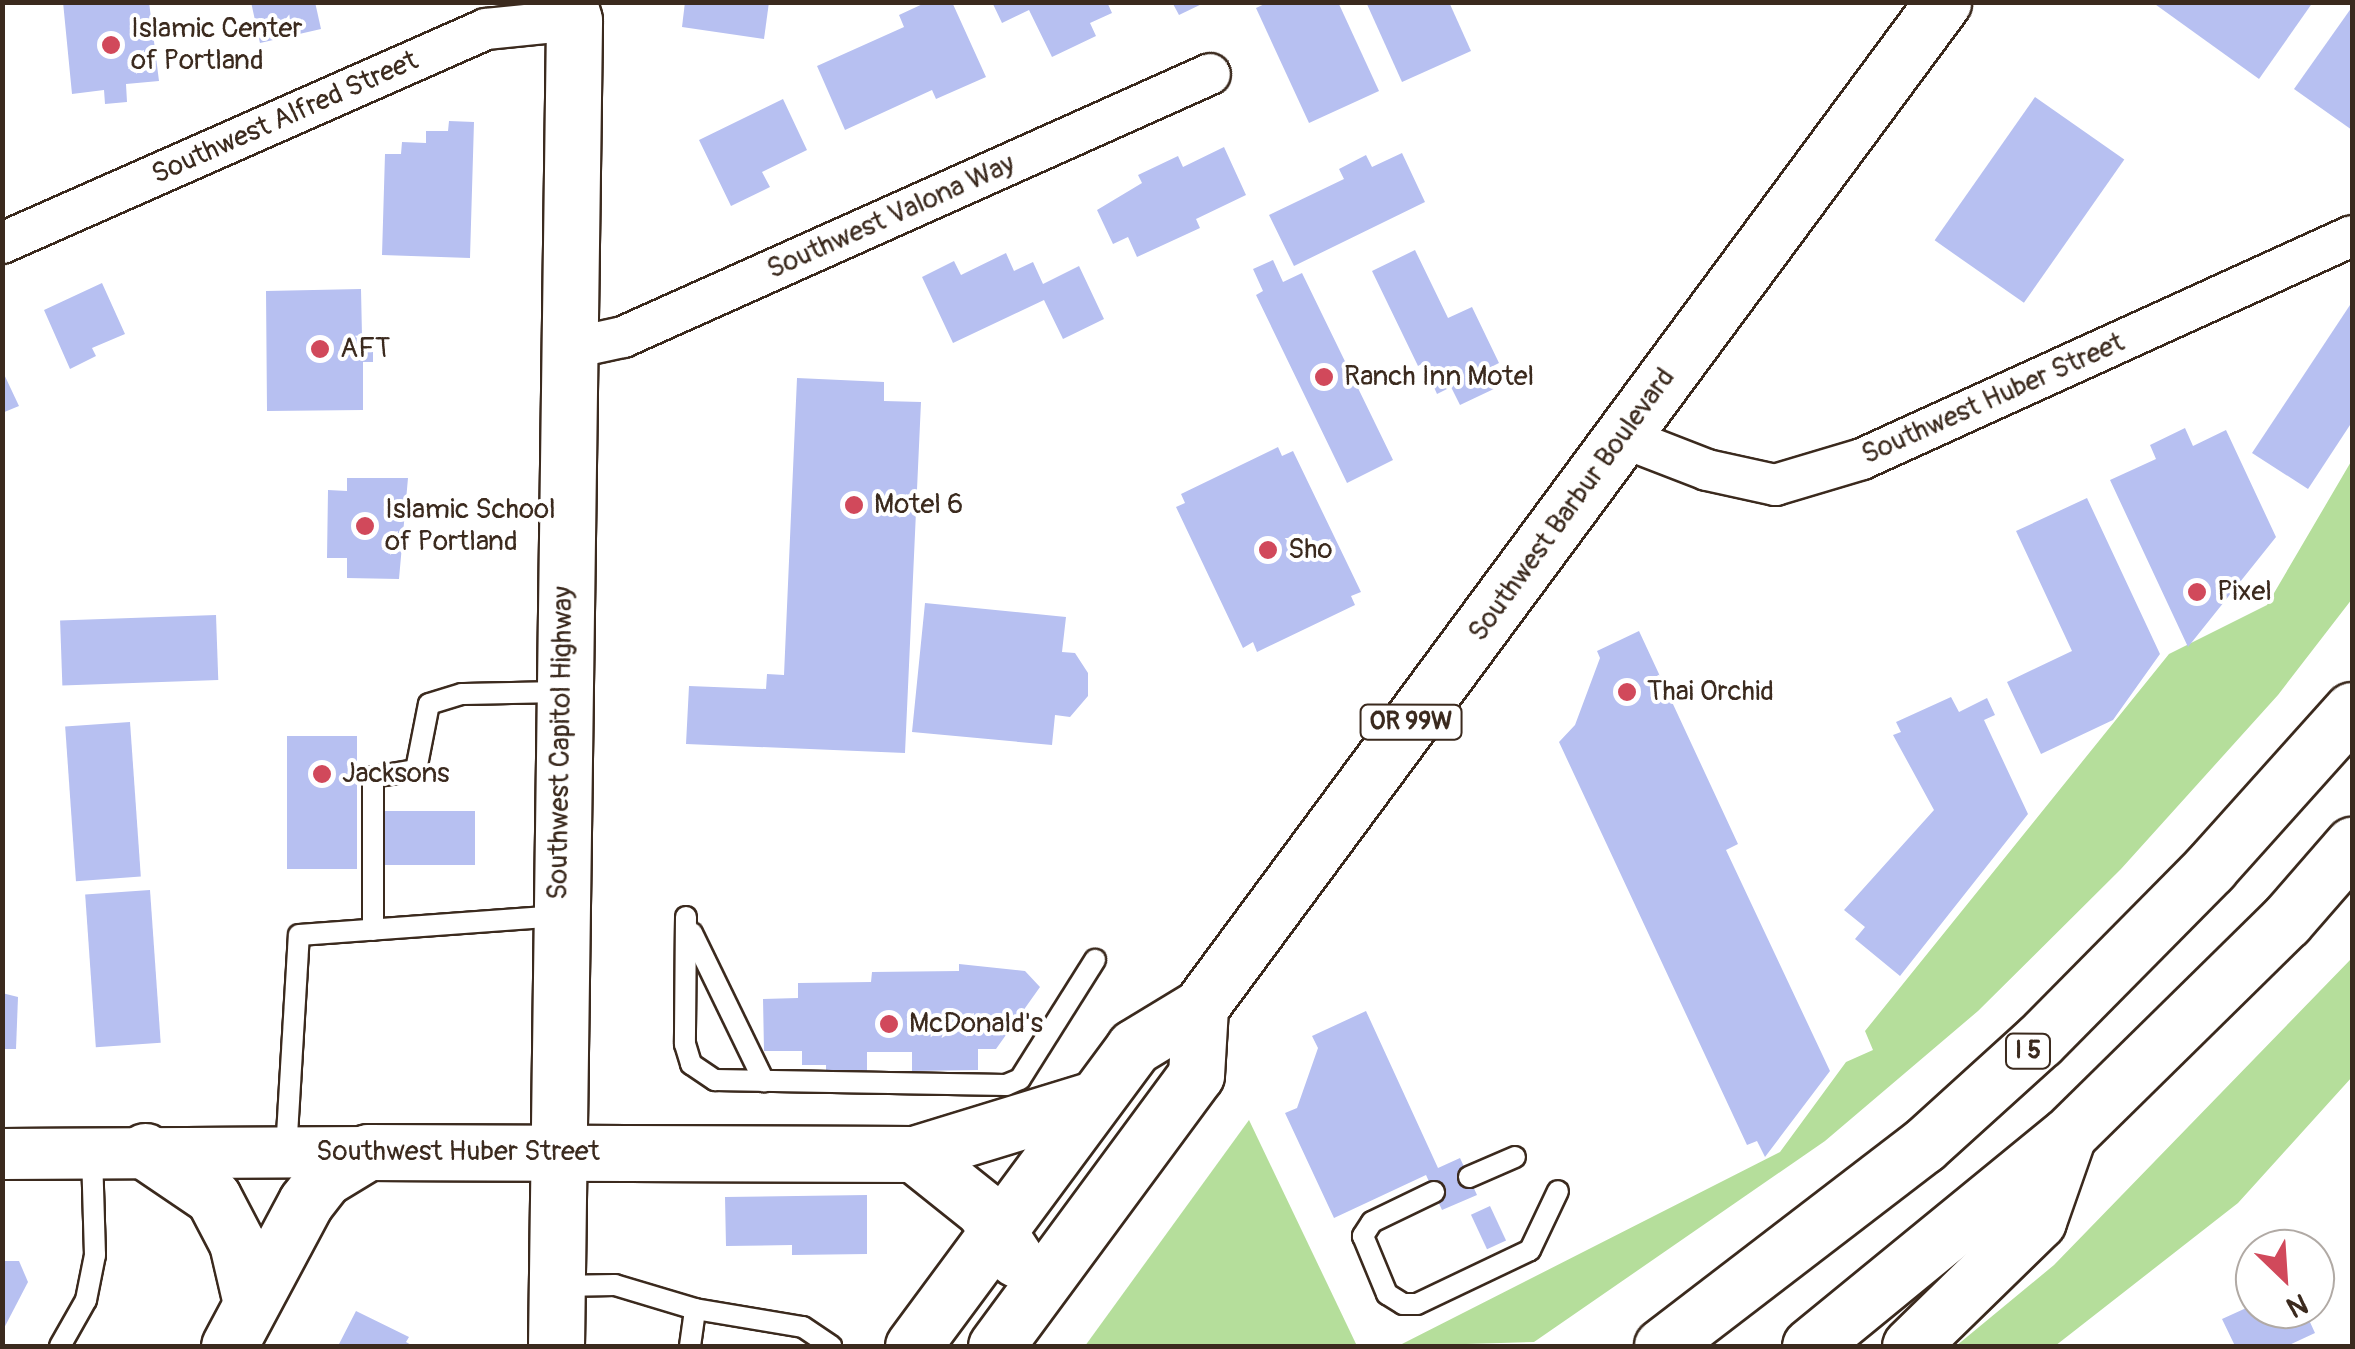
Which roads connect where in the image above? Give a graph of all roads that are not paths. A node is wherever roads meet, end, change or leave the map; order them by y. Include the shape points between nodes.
1 (1943, 2) edge
2 (576, 8) edge
3 (1210, 74) dead end
4 (2352, 236) edge
5 (3, 242) edge
6 (568, 349) junction
7 (1622, 437) junction
8 (561, 692) junction
9 (2352, 710) edge
10 (2352, 844) edge
11 (559, 916) junction
12 (373, 930) junction
13 (1095, 960) dead end
14 (1200, 1007) junction
15 (764, 1081) junction
16 (1091, 1100) junction
17 (2068, 1134) junction
18 (118, 1151) junction
19 (556, 1151) junction
20 (286, 1152) junction
21 (368, 1152) junction
22 (2, 1154) edge
23 (914, 1154) junction
24 (1515, 1157) dead end
25 (1469, 1177) dead end
26 (1558, 1191) dead end
27 (1434, 1192) dead end
28 (998, 1226) junction
29 (556, 1286) junction
30 (695, 1309) junction
31 (240, 1325) edge
32 (997, 1344) edge
33 (60, 1346) edge
34 (556, 1346) edge
35 (690, 1346) edge
36 (832, 1346) edge
37 (912, 1346) edge
38 (1662, 1346) edge
39 (1810, 1346) edge
40 (1910, 1346) edge

1 - 7 main road, Southwest Barbur Boulevard / OR 99W
2 - 5 street, Southwest Alfred Street via 486,30
2 - 6 main road, Southwest Capitol Highway
3 - 6 street, Southwest Valona Way via 622,337
4 - 7 street, Southwest Huber Street via 1862,459 1775,485 1708,470
6 - 8 main road, Southwest Capitol Highway
7 - 14 main road, Southwest Barbur Boulevard / OR 99W
8 - 11 main road, Southwest Capitol Highway
8 - 12 lane via 462,694 429,704 416,770 373,778
9 - 38 main road, I 5 via 2210,868 2026,1053 1924,1146
10 - 17 main road via 2286,921
11 - 12 lane
11 - 19 main road, Southwest Capitol Highway
12 - 20 lane via 299,935
13 - 15 lane via 1020,1080
14 - 16 main road, Southwest Barbur Boulevard / OR 99W via 1134,1048
14 - 32 main road via 1196,1074
15 - 15 lane via 715,1080 691,1064 685,1044 686,917 714,990
16 - 23 main road
16 - 28 main road, Southwest Barbur Boulevard / OR 99W
17 - 39 main road
17 - 40 main road via 2038,1221
18 - 20 street, Southwest Huber Street
18 - 22 street, Southwest Huber Street
18 - 31 main road via 213,1197 236,1243
18 - 33 lane via 86,1300
19 - 21 main road, Southwest Huber Street
19 - 23 main road, Southwest Huber Street
19 - 29 main road, Southwest Capitol Highway
20 - 21 street, Southwest Huber Street
21 - 31 main road via 326,1178 306,1202
23 - 28 main road
24 - 25 lane
26 - 27 lane via 1530,1250 1403,1304 1386,1294 1363,1236 1372,1222
28 - 32 main road via 1017,1272 1000,1301
28 - 37 main road, Southwest Barbur Boulevard / OR 99W
29 - 30 lane via 615,1285
29 - 34 main road, Southwest Capitol Highway
30 - 35 lane
30 - 36 lane via 803,1328

